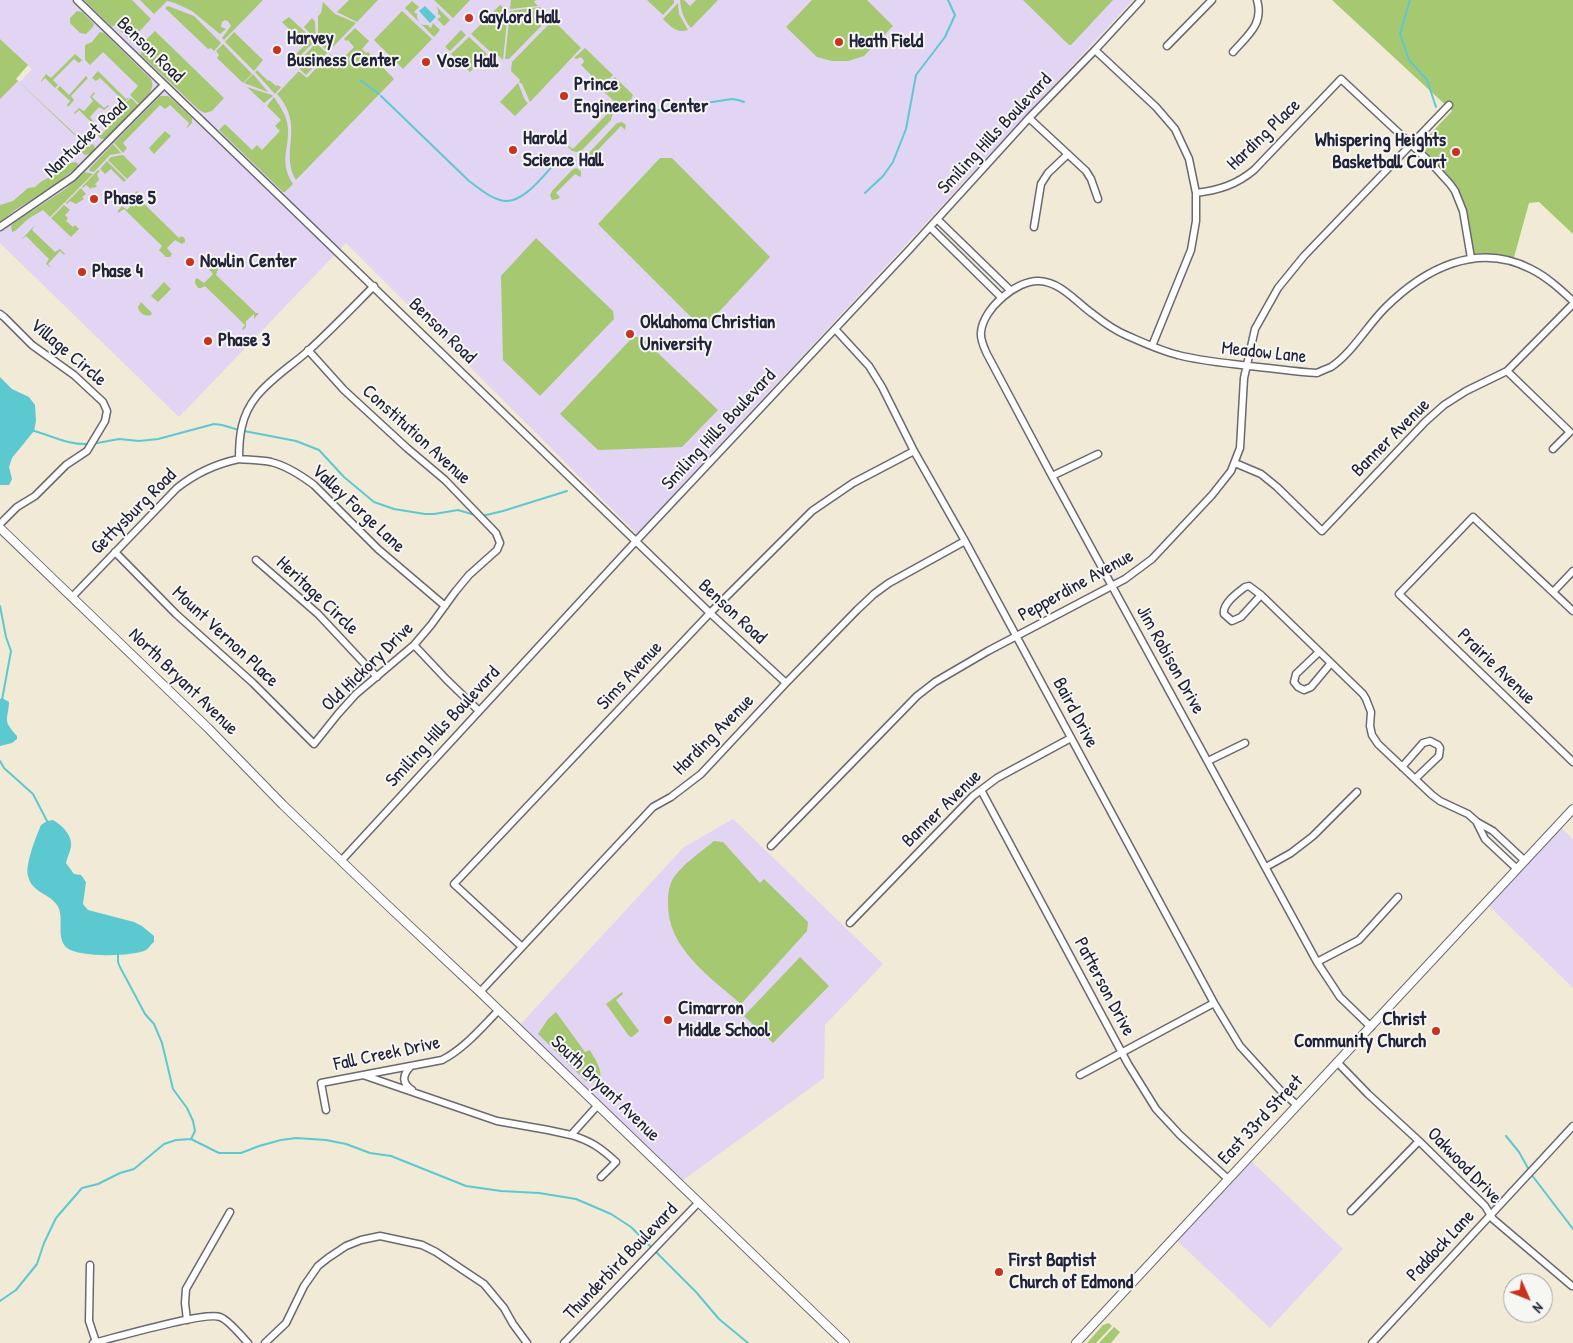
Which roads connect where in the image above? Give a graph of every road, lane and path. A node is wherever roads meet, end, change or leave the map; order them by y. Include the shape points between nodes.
1 (77, 0) edge
2 (1141, 0) edge
3 (1212, 0) edge
4 (1257, 0) edge
5 (1167, 46) dead end
6 (1095, 50) junction
7 (1234, 52) dead end
8 (164, 85) junction
9 (1450, 105) dead end
10 (1029, 118) junction
11 (1412, 145) junction
12 (1068, 154) junction
13 (1196, 193) junction
14 (1098, 199) dead end
15 (937, 219) junction
16 (0, 227) edge
17 (930, 227) junction
18 (1034, 228) dead end
19 (1471, 258) junction
20 (374, 286) junction
21 (1010, 290) junction
22 (1002, 298) junction
23 (1573, 302) edge
24 (0, 314) edge
25 (835, 329) junction
26 (1152, 346) junction
27 (308, 350) junction
28 (1246, 366) junction
29 (1507, 371) junction
30 (1553, 449) dead end
31 (914, 451) junction
32 (1098, 454) dead end
33 (239, 459) junction
34 (1235, 463) junction
35 (1052, 476) junction
36 (0, 524) edge
37 (0, 528) edge
38 (636, 540) junction
39 (965, 541) junction
40 (500, 543) joint
41 (115, 552) junction
42 (256, 560) dead end
43 (1573, 571) edge
44 (1113, 585) junction
45 (1553, 592) junction
46 (1261, 595) junction
47 (72, 597) junction
48 (445, 606) junction
49 (1573, 611) edge
50 (710, 613) junction
51 (1016, 636) junction
52 (414, 645) junction
53 (1319, 652) junction
54 (1331, 663) junction
55 (377, 677) junction
56 (786, 683) junction
57 (478, 710) junction
58 (1071, 738) junction
59 (1245, 743) dead end
60 (314, 744) joint
61 (1208, 761) junction
62 (1573, 762) edge
63 (1402, 767) junction
64 (1415, 779) junction
65 (981, 790) junction
66 (1357, 792) dead end
67 (1573, 809) edge
68 (1477, 822) junction
69 (1496, 834) junction
70 (1489, 842) junction
71 (771, 846) dead end
72 (341, 861) junction
73 (1525, 861) junction
74 (1266, 867) junction
75 (1517, 869) junction
76 (1398, 897) dead end
77 (850, 923) dead end
78 (521, 946) junction
79 (1317, 962) junction
80 (480, 992) junction
81 (1214, 1003) junction
82 (499, 1010) junction
83 (1371, 1026) junction
84 (1122, 1052) junction
85 (1337, 1062) junction
86 (410, 1067) junction
87 (363, 1075) junction
88 (1080, 1075) dead end
89 (414, 1092) junction
90 (598, 1105) junction
91 (1297, 1106) junction
92 (326, 1110) dead end
93 (1573, 1126) edge
94 (570, 1135) junction
95 (1420, 1141) junction
96 (601, 1177) dead end
97 (1228, 1179) junction
98 (699, 1202) junction
99 (1351, 1211) dead end
100 (230, 1212) dead end
101 (1491, 1215) junction
102 (90, 1265) dead end
103 (1572, 1286) edge
104 (187, 1320) junction
105 (94, 1343) edge
106 (248, 1343) edge
107 (265, 1343) edge
108 (527, 1343) edge
109 (564, 1343) edge
110 (845, 1343) edge
111 (1076, 1343) edge
112 (1372, 1343) edge

1 - 8 street, Benson Road
2 - 6 street, Smiling Hills Boulevard
3 - 5 street
4 - 7 street via 1259,8 1255,28
6 - 10 street, Smiling Hills Boulevard
6 - 13 street via 1175,129 1189,159
8 - 16 street, Nantucket Road via 73,177
8 - 20 street, Benson Road
9 - 11 street, Pepperdine Avenue
10 - 12 street
10 - 15 street, Smiling Hills Boulevard
11 - 13 street, Harding Place via 1341,79 1243,179 1214,191
11 - 19 street via 1455,191 1463,211
11 - 28 street, Pepperdine Avenue via 1304,256 1278,288 1255,329
12 - 14 street via 1089,175
12 - 18 street via 1041,184
13 - 26 street via 1191,250
15 - 17 street, Smiling Hills Boulevard
15 - 21 street
17 - 22 street
17 - 25 street, Smiling Hills Boulevard
19 - 23 street, Meadow Lane via 1509,260 1530,268 1552,282
19 - 28 street, Meadow Lane via 1449,264 1408,286 1331,367 1317,373
20 - 27 street
20 - 38 street, Benson Road
21 - 22 street, Jim Robison Drive
21 - 26 street, Meadow Lane via 1032,281 1049,282 1126,335
22 - 35 street, Jim Robison Drive via 984,321 981,332 983,344
23 - 29 street, Banner Avenue
24 - 36 street, Village Circle via 32,345 74,375 103,402 107,411 105,421 87,451
25 - 31 street, Baird Drive via 869,366
25 - 38 street, Smiling Hills Boulevard
26 - 28 street, Meadow Lane via 1204,361
27 - 33 street via 256,398 239,435
27 - 40 street, Constitution Avenue via 368,413 466,500 496,533
28 - 34 street, Pepperdine Avenue via 1241,438
29 - 30 street via 1570,432
29 - 34 street, Banner Avenue via 1444,405 1322,531 1261,474
31 - 39 street, Baird Drive
31 - 50 street, Sims Avenue via 853,483 812,511
32 - 35 street
33 - 41 street, Gettysburg Road via 205,469 176,488
33 - 48 street, Valley Forge Lane via 272,462 314,485 378,549
34 - 44 street, Pepperdine Avenue via 1212,495 1152,559
35 - 44 street, Jim Robison Drive
37 - 47 street, North Bryant Avenue
38 - 50 street, Benson Road
38 - 57 street, Smiling Hills Boulevard
39 - 51 street, Baird Drive
39 - 56 street, Harding Avenue via 874,594
40 - 48 street, Old Hickory Drive
41 - 47 street, Gettysburg Road
41 - 60 street, Mount Vernon Place
42 - 55 street, Heritage Circle via 318,614
43 - 45 street
44 - 51 street, Pepperdine Avenue
44 - 61 street, Jim Robison Drive
45 - 49 street
45 - 62 street, Prairie Avenue via 1472,517 1399,594
46 - 46 street via 1238,620 1232,621 1224,614 1226,604 1246,587
46 - 53 street
47 - 72 street, North Bryant Avenue
48 - 52 street, Old Hickory Drive
50 - 56 street, Benson Road
50 - 78 street, Sims Avenue via 454,884
51 - 58 street, Baird Drive
51 - 71 street, Pepperdine Avenue via 953,671 917,696
52 - 55 street, Old Hickory Drive
52 - 57 street
53 - 54 street
53 - 54 street via 1296,674 1294,682 1298,688 1311,687
54 - 63 street via 1363,694 1371,712 1372,735
55 - 60 street, Old Hickory Drive via 356,694
56 - 78 street, Harding Avenue via 701,774 672,797 653,807
57 - 72 street, Smiling Hills Boulevard
58 - 65 street, Banner Avenue
58 - 81 street, Baird Drive
59 - 61 street
61 - 74 street, Jim Robison Drive
63 - 64 street
63 - 64 street via 1423,743 1438,744 1439,756
64 - 68 street via 1432,795
65 - 77 street, Banner Avenue
65 - 84 street, Patterson Drive
66 - 74 street via 1313,836
67 - 73 street, East 33rd Street
68 - 69 street
68 - 70 street
69 - 70 street
69 - 73 street
70 - 75 street
72 - 80 street, South Bryant Avenue
73 - 75 street, East 33rd Street
74 - 79 street, Jim Robison Drive
75 - 83 street, East 33rd Street
76 - 79 street via 1359,940
78 - 80 street, Harding Avenue
79 - 83 street, Jim Robison Drive via 1340,997
80 - 82 street, South Bryant Avenue
81 - 84 street
81 - 91 street, Baird Drive via 1240,1046
82 - 86 street, Fall Creek Drive via 454,1054
82 - 90 street, South Bryant Avenue
83 - 85 street, East 33rd Street
84 - 88 street
84 - 97 street, Patterson Drive via 1156,1109
85 - 91 street, East 33rd Street
85 - 95 street, Oakwood Drive
86 - 87 street, Fall Creek Drive
86 - 89 street via 404,1079
87 - 89 street
87 - 92 street, Fall Creek Drive via 321,1083
89 - 94 street via 497,1121
90 - 94 street
90 - 98 street, South Bryant Avenue
91 - 97 street, East 33rd Street
93 - 101 street, Paddock Lane
94 - 96 street via 601,1148 616,1162
95 - 99 street
95 - 101 street, Oakwood Drive
97 - 111 street, East 33rd Street
98 - 109 street, Thunderbird Boulevard
98 - 110 street, South Bryant Avenue
100 - 104 street via 186,1289
101 - 103 street, Oakwood Drive
101 - 112 street, Paddock Lane
102 - 105 street via 89,1321
104 - 105 street
104 - 106 street via 221,1317
107 - 108 street via 286,1323 318,1266 346,1246 380,1236 422,1245 484,1284

